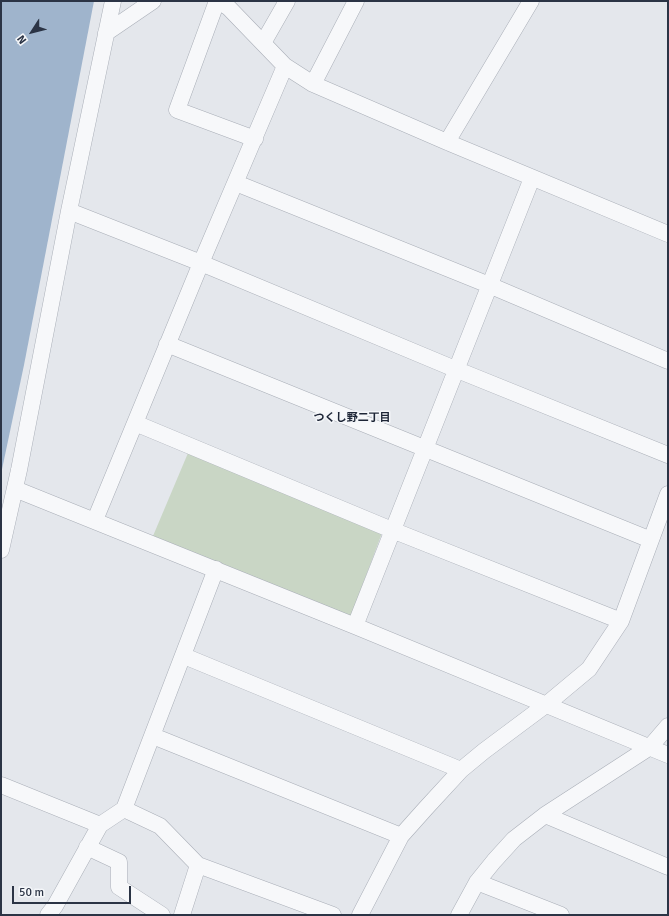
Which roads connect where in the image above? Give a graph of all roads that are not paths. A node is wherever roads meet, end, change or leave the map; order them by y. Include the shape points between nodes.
1 (113, 1) edge
2 (153, 1) edge
3 (287, 1) edge
4 (356, 1) edge
5 (531, 1) edge
6 (224, 3) edge
7 (106, 34) junction
8 (263, 43) junction
9 (285, 66) junction
10 (313, 84) junction
11 (255, 139) junction
12 (447, 142) junction
13 (532, 178) junction
14 (236, 183) junction
15 (69, 211) junction
16 (668, 234) edge
17 (201, 263) junction
18 (489, 285) junction
19 (168, 344) junction
20 (668, 361) edge
21 (455, 369) junction
22 (135, 423) junction
23 (424, 448) junction
24 (668, 455) edge
25 (15, 489) junction
26 (668, 494) edge
27 (95, 520) junction
28 (392, 530) junction
29 (651, 540) junction
30 (1, 550) edge
31 (216, 569) junction
32 (621, 621) junction
33 (355, 626) junction
34 (184, 656) junction
35 (547, 704) junction
36 (668, 726) edge
37 (153, 736) junction
38 (650, 747) junction
39 (668, 755) edge
40 (461, 770) junction
41 (1, 785) edge
42 (124, 809) junction
43 (545, 815) junction
44 (100, 825) junction
45 (401, 836) junction
46 (87, 847) junction
47 (198, 865) junction
48 (668, 867) edge
49 (477, 882) junction
50 (48, 915) edge
51 (162, 915) edge
52 (182, 915) edge
53 (333, 915) edge
54 (360, 915) edge
55 (459, 915) edge
56 (561, 915) edge

1 - 7 street
2 - 7 street
3 - 8 street
4 - 10 street
5 - 12 street
6 - 8 street
6 - 11 street via 176,110
7 - 15 street
8 - 9 street
9 - 10 street
9 - 11 street
10 - 12 street
11 - 14 street
12 - 13 street
13 - 16 street
13 - 18 street
14 - 17 street
14 - 18 street
15 - 17 street
15 - 25 street
17 - 19 street
17 - 21 street
18 - 20 street
18 - 21 street
19 - 22 street
19 - 23 street
21 - 23 street
21 - 24 street
22 - 27 street
22 - 28 street
23 - 28 street
23 - 29 street
25 - 27 street
25 - 30 street
26 - 29 street
27 - 31 street
28 - 32 street
28 - 33 street
29 - 32 street
31 - 33 street
31 - 34 street
32 - 35 street via 589,669
33 - 35 street
34 - 37 street
34 - 40 street
35 - 38 street
35 - 40 street
36 - 38 street
37 - 42 street
37 - 45 street
38 - 39 street
38 - 43 street
40 - 45 street
41 - 44 street
42 - 44 street
42 - 47 street via 160,826
43 - 48 street
43 - 49 street via 514,839
44 - 46 street
45 - 54 street
46 - 50 street
46 - 51 street via 119,862 119,887
47 - 52 street
47 - 53 street
49 - 55 street
49 - 56 street

